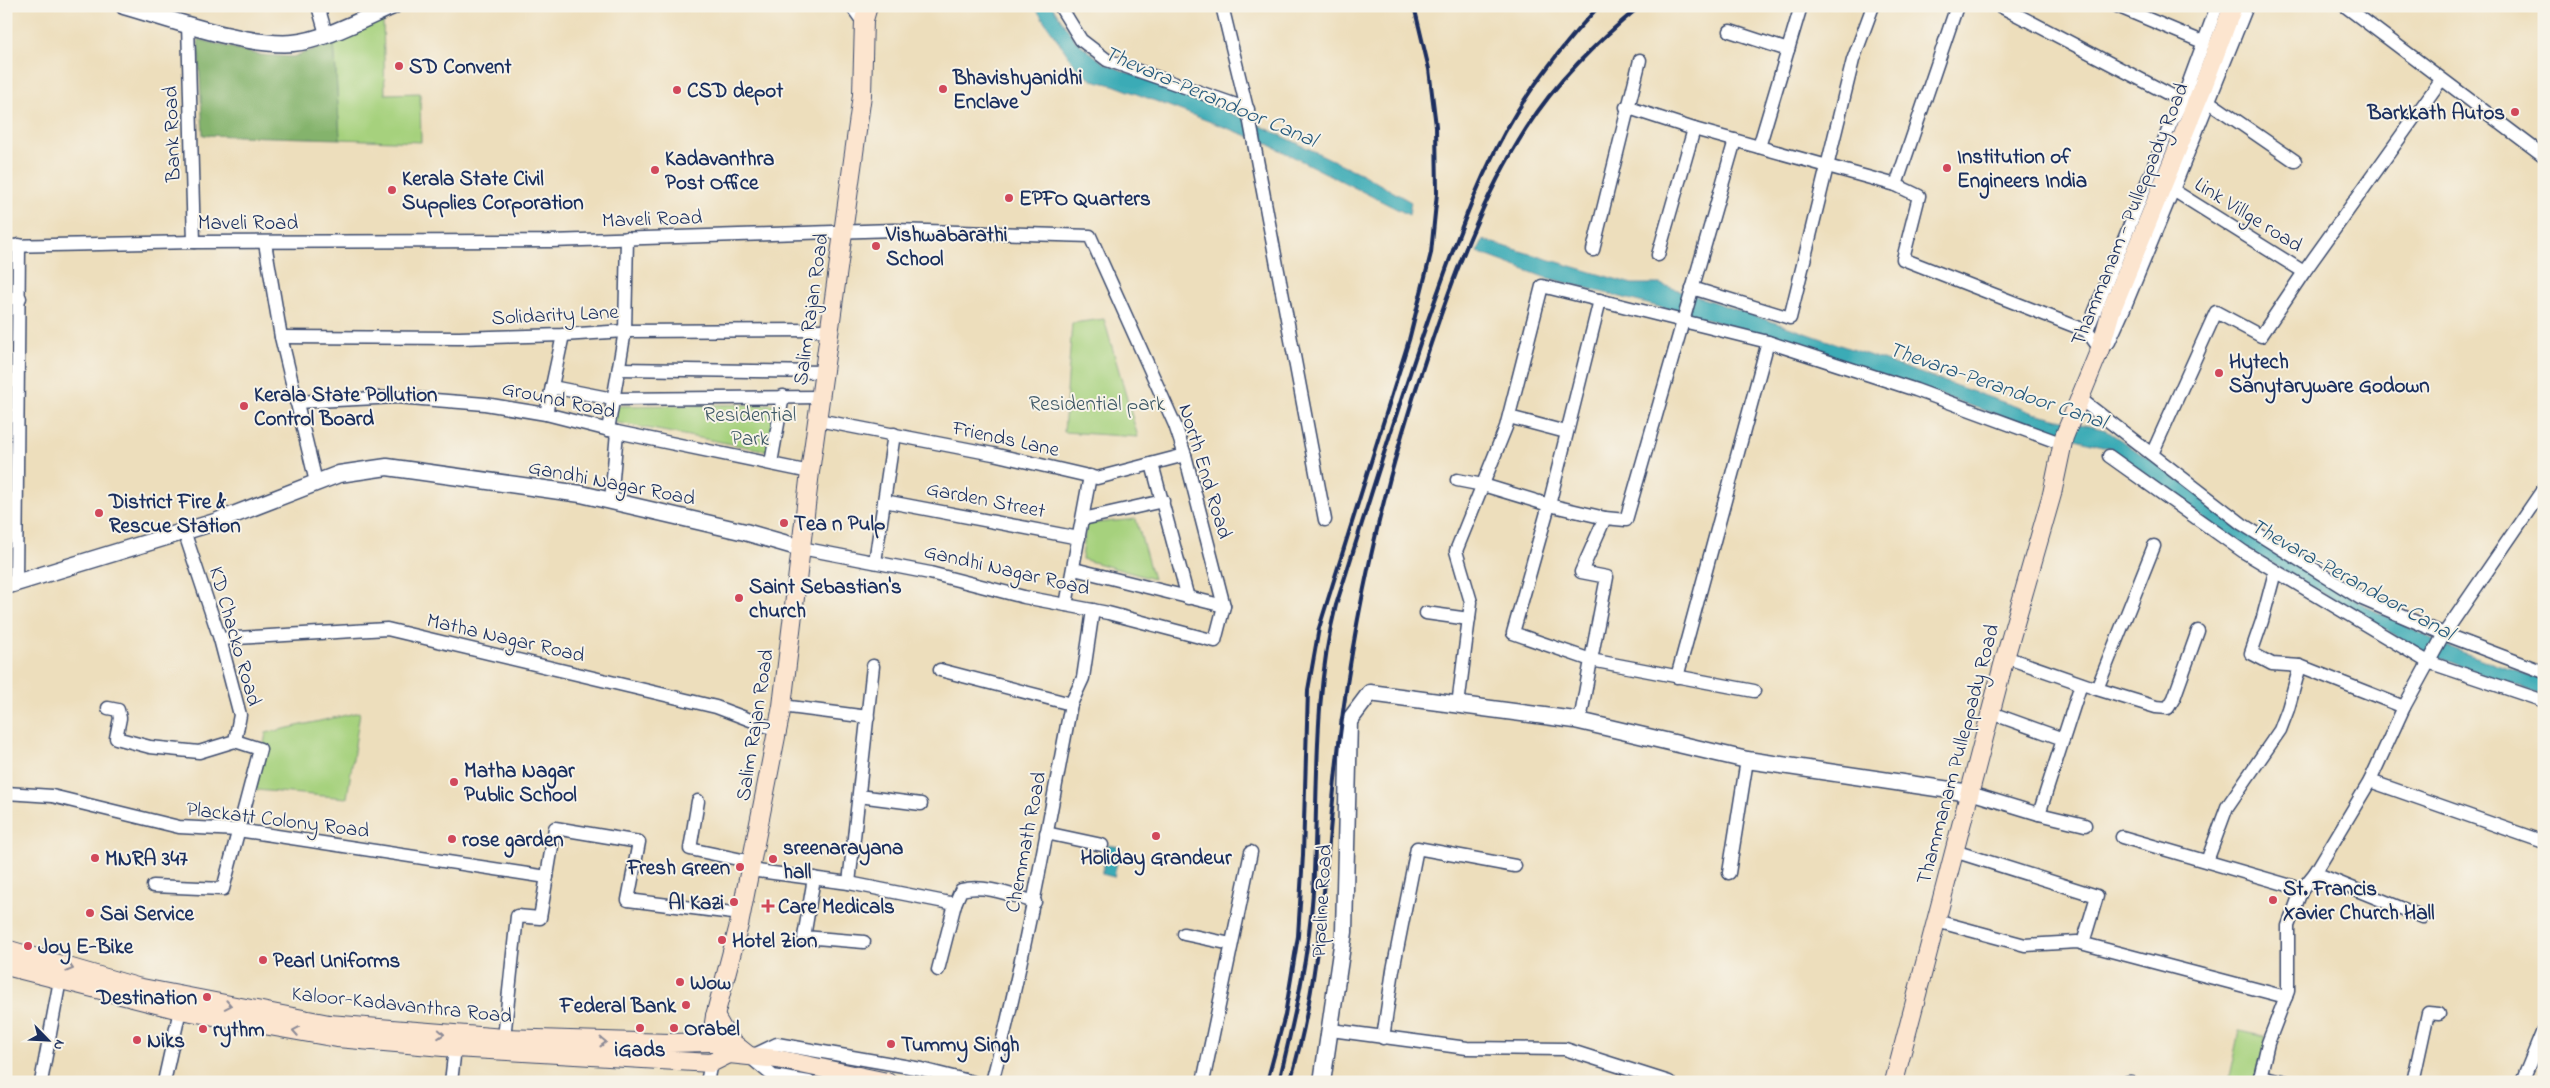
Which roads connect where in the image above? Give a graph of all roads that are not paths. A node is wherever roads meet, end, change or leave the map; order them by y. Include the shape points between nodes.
1 (124, 6) edge
2 (318, 6) edge
3 (393, 6) edge
4 (1060, 6) edge
5 (1222, 6) edge
6 (1801, 6) edge
7 (1874, 6) edge
8 (1957, 6) edge
9 (2000, 6) edge
10 (2117, 6) edge
11 (2217, 6) edge
12 (2233, 6) edge
13 (2246, 6) edge
14 (2346, 6) edge
15 (861, 10) edge
16 (188, 24) junction
17 (1730, 31) dead end
18 (326, 34) junction
19 (2205, 43) junction
20 (1788, 50) junction
21 (1640, 60) dead end
22 (2441, 80) junction
23 (2182, 101) junction
24 (2208, 101) junction
25 (1626, 107) junction
26 (1249, 113) junction
27 (1694, 129) junction
28 (1735, 140) junction
29 (1759, 147) junction
30 (2544, 156) edge
31 (2295, 161) dead end
32 (1827, 166) junction
33 (1896, 184) junction
34 (2173, 190) junction
35 (844, 231) junction
36 (1090, 236) joint
37 (627, 238) junction
38 (194, 242) junction
39 (265, 243) junction
40 (19, 245) junction
41 (6, 246) edge
42 (1594, 250) dead end
43 (1658, 255) dead end
44 (2304, 272) junction
45 (1691, 291) junction
46 (6, 298) edge
47 (20, 298) junction
48 (1600, 300) junction
49 (1683, 317) junction
50 (830, 330) junction
51 (625, 331) junction
52 (2087, 331) junction
53 (563, 335) junction
54 (281, 337) junction
55 (1768, 342) junction
56 (2100, 349) junction
57 (618, 370) junction
58 (824, 372) junction
59 (552, 387) junction
60 (783, 396) junction
61 (821, 397) junction
62 (2079, 398) junction
63 (612, 400) junction
64 (296, 402) junction
65 (546, 414) junction
66 (1509, 417) junction
67 (818, 420) junction
68 (612, 431) junction
69 (1566, 432) junction
70 (894, 434) junction
71 (2063, 441) junction
72 (2152, 454) junction
73 (1185, 455) junction
74 (2109, 456) dead end
75 (771, 463) junction
76 (1152, 464) junction
77 (810, 472) junction
78 (1090, 476) junction
79 (1457, 480) dead end
80 (316, 482) junction
81 (1483, 484) junction
82 (2544, 488) edge
83 (610, 501) junction
84 (884, 501) junction
85 (1163, 501) junction
86 (1549, 505) junction
87 (1605, 518) junction
88 (1083, 519) junction
89 (1325, 520) dead end
90 (184, 531) junction
91 (10, 538) edge
92 (1080, 538) junction
93 (2154, 546) dead end
94 (801, 548) junction
95 (875, 562) junction
96 (1074, 569) junction
97 (2275, 572) junction
98 (11, 585) edge
99 (1188, 598) junction
100 (1066, 605) junction
101 (1224, 606) junction
102 (1093, 610) junction
103 (1426, 613) dead end
104 (1469, 619) junction
105 (2198, 631) dead end
106 (2443, 636) junction
107 (220, 639) junction
108 (1216, 640) joint
109 (2005, 657) junction
110 (1591, 660) junction
111 (2430, 660) junction
112 (873, 666) dead end
113 (2300, 666) junction
114 (940, 670) dead end
115 (2544, 672) edge
116 (1677, 677) junction
117 (2081, 684) junction
118 (2097, 689) junction
119 (1754, 691) dead end
120 (2544, 701) edge
121 (1071, 704) junction
122 (1458, 705) junction
123 (782, 706) junction
124 (2404, 707) junction
125 (108, 708) dead end
126 (1990, 713) junction
127 (868, 717) junction
128 (1580, 721) junction
129 (777, 730) junction
130 (2063, 739) junction
131 (235, 741) junction
132 (1747, 760) junction
133 (2370, 781) junction
134 (6, 793) edge
135 (1970, 793) junction
136 (859, 796) junction
137 (698, 801) dead end
138 (921, 804) dead end
139 (2039, 814) junction
140 (2085, 825) dead end
141 (238, 830) junction
142 (1046, 833) junction
143 (2122, 836) dead end
144 (2544, 842) edge
145 (1102, 845) dead end
146 (1954, 850) junction
147 (1251, 852) dead end
148 (2208, 861) junction
149 (751, 866) junction
150 (1515, 866) dead end
151 (1729, 873) dead end
152 (2315, 873) junction
153 (547, 877) junction
154 (814, 878) junction
155 (849, 883) junction
156 (153, 886) dead end
157 (2302, 889) junction
158 (1035, 902) junction
159 (955, 904) junction
160 (741, 914) junction
161 (2422, 917) dead end
162 (1936, 921) junction
163 (1184, 934) dead end
164 (864, 942) dead end
165 (2083, 943) junction
166 (1231, 944) junction
167 (6, 949) edge
168 (6, 966) edge
169 (938, 970) dead end
170 (60, 980) junction
171 (2286, 997) junction
172 (180, 1010) junction
173 (2439, 1014) dead end
174 (715, 1016) junction
175 (2544, 1028) edge
176 (1331, 1030) junction
177 (367, 1034) junction
178 (504, 1038) junction
179 (1384, 1038) junction
180 (711, 1042) junction
181 (456, 1048) junction
182 (729, 1054) junction
183 (750, 1056) junction
184 (710, 1063) junction
185 (2259, 1079) edge
186 (786, 1080) edge
187 (41, 1082) edge
188 (164, 1082) edge
189 (451, 1082) edge
190 (707, 1082) edge
191 (809, 1082) edge
192 (887, 1082) edge
193 (973, 1082) edge
194 (992, 1082) edge
195 (1203, 1082) edge
196 (1322, 1082) edge
197 (1669, 1082) edge
198 (1894, 1082) edge
199 (2287, 1082) edge
200 (2413, 1082) edge
201 (2522, 1082) edge

1 - 16 street
2 - 18 street
3 - 18 street
4 - 26 street via 1081,40 1107,60
5 - 26 street
6 - 20 street
7 - 32 street via 1853,60
8 - 33 street
9 - 23 street
10 - 19 street
11 - 19 street
12 - 56 main road, Thammanam - Pulleppady Road via 2111,311
13 - 24 street
14 - 22 street
15 - 35 main road, Salim Rajan Road via 862,95
16 - 18 street via 265,43 294,43
16 - 38 street, Bank Road
17 - 20 street
19 - 23 street
20 - 29 street
21 - 25 street
22 - 30 street
22 - 44 street, Link Villge road
23 - 52 street
24 - 31 street
24 - 34 street
25 - 27 street
25 - 42 street
26 - 89 street
27 - 28 street
27 - 43 street
28 - 29 street
28 - 45 street
29 - 32 street
32 - 33 street
32 - 45 street via 1790,318
33 - 52 street via 1919,196 1903,260
34 - 44 street, Link Villge road
34 - 56 street, Link Villge road via 2109,342
35 - 36 street, Maveli Road
35 - 37 street, Maveli Road
35 - 50 main road, Salim Rajan Road
36 - 73 street, North End Road via 1175,424
37 - 39 street, Maveli Road
37 - 51 street
38 - 39 street, Maveli Road
38 - 40 street, Maveli Road
39 - 54 street
40 - 41 street, Maveli Road
40 - 47 street
44 - 72 street via 2260,336 2216,312
45 - 49 street
46 - 47 street
47 - 91 street
48 - 49 street
48 - 66 street via 1542,286
48 - 69 street
49 - 55 street
49 - 87 street via 1626,520
50 - 51 street, Solidarity Lane
50 - 58 main road, Salim Rajan Road
51 - 53 street, Solidarity Lane
51 - 57 street
52 - 56 street
53 - 54 street, Solidarity Lane
53 - 59 street
54 - 64 street
55 - 71 street
55 - 116 street
56 - 62 main road, Thammanam - Pulleppady Road
57 - 58 street
57 - 63 street
58 - 61 main road, Salim Rajan Road
59 - 63 street
59 - 65 street
60 - 61 street
60 - 63 street
60 - 75 street
61 - 67 main road, Salim Rajan Road
62 - 71 main road, Thammanam - Pulleppady Road
62 - 72 street
63 - 68 street
64 - 65 street, Ground Road via 397,397 485,404
64 - 80 street
65 - 68 street, Ground Road
66 - 69 street
66 - 81 street
67 - 70 street, Friends Lane
67 - 77 main road, Salim Rajan Road
68 - 75 street, Ground Road
68 - 83 street
69 - 86 street
70 - 78 street, Friends Lane
70 - 84 street
71 - 109 main road, Thammanam Pulleppady Road via 2052,494
72 - 106 street via 2242,524 2360,598
73 - 76 street, Friends Lane
73 - 101 street, North End Road
74 - 97 street
75 - 77 street, Ground Road
76 - 78 street, Friends Lane via 1097,478
76 - 85 street
77 - 94 main road, Salim Rajan Road
78 - 88 street
79 - 81 street
80 - 83 street, Gandhi Nagar Road via 338,474 387,467 581,494
80 - 90 street, Gandhi Nagar Road
81 - 86 street
81 - 104 street via 1456,551 1471,602
82 - 106 street
83 - 94 street, Gandhi Nagar Road
84 - 92 street, Garden Street
84 - 95 street
85 - 88 street
85 - 99 street
86 - 87 street
86 - 110 street via 1513,633
87 - 110 street via 1581,572 1607,577
88 - 92 street
90 - 98 street, Gandhi Nagar Road
90 - 107 street, KD Chacko Road
91 - 98 street
92 - 96 street
93 - 118 street
94 - 95 street, Gandhi Nagar Road
94 - 123 main road, Salim Rajan Road
95 - 100 street, Gandhi Nagar Road
96 - 99 street
96 - 100 street
97 - 111 street
97 - 113 street via 2251,653 2272,664
99 - 101 street
100 - 102 street, Gandhi Nagar Road
101 - 108 street, North End Road
102 - 108 street, Gandhi Nagar Road
102 - 121 street, Chemmath Road via 1083,678
103 - 104 street
104 - 122 street
105 - 118 street via 2168,708
106 - 111 street
106 - 115 street
107 - 129 street, Matha Nagar Road via 387,629 716,707
107 - 131 street, KD Chacko Road via 240,715
109 - 117 street
109 - 126 main road, Thammanam Pulleppady Road
110 - 116 street
110 - 128 street
111 - 120 street
111 - 124 street
112 - 127 street
113 - 124 street
113 - 148 street via 2280,730 2227,806
114 - 121 street
116 - 119 street
117 - 118 street
117 - 130 street
121 - 142 street, Chemmath Road
122 - 128 street
122 - 176 street, Pipeline Road via 1370,693 1348,721 1344,932
123 - 127 street
123 - 129 main road, Salim Rajan Road
124 - 133 street
125 - 131 street via 118,710 120,718 116,738 150,747 199,752
126 - 130 street
126 - 135 main road, Thammanam Pulleppady Road
127 - 136 street
128 - 132 street
129 - 149 main road, Salim Rajan Road
130 - 139 street
131 - 141 street via 260,750
132 - 135 street
132 - 151 street
133 - 144 street
133 - 152 street
134 - 141 street, Plackatt Colony Road via 52,796 178,827
135 - 139 street
135 - 146 main road, Thammanam Pulleppady Road
136 - 138 street
136 - 155 street
137 - 149 street via 690,849
139 - 140 street
141 - 153 street, Plackatt Colony Road
141 - 156 street via 223,889
142 - 145 street
142 - 158 street, Chemmath Road
143 - 148 street
146 - 162 main road, Thammanam Pulleppady Road
146 - 165 street via 2097,896
147 - 166 street
148 - 157 street
149 - 154 street
149 - 160 main road, Salim Rajan Road
150 - 179 street via 1417,848 1393,970
152 - 157 street
152 - 161 street
153 - 160 street via 555,828 639,842 628,900
153 - 178 street via 540,918 516,916
154 - 155 street
154 - 164 street via 804,937
155 - 159 street
157 - 171 street via 2288,926
158 - 159 street via 972,887 961,890
158 - 194 street, Chemmath Road
159 - 169 street
160 - 174 main road, Salim Rajan Road
162 - 165 street via 2025,945
162 - 198 main road, Thammanam Pulleppady Road
163 - 166 street
165 - 171 street
166 - 195 street
167 -> 177 main road, Kaloor-Kadavanthra Road via 137,987
168 - 170 main road, Kaloor-Kadavanthra Road
170 - 172 main road, Kaloor-Kadavanthra Road
170 - 187 street
171 - 185 street via 2268,1043
177 -> 172 main road, Kaloor-Kadavanthra Road via 337,1038
172 - 188 street
173 - 200 street via 2428,1013
174 - 180 main road, Salim Rajan Road
174 - 183 main road via 728,1038
175 - 201 street
176 - 179 street
176 - 196 street, Pipeline Road
177 -> 178 main road, Kaloor-Kadavanthra Road
177 - 181 main road, Kaloor-Kadavanthra Road
178 -> 180 main road, Kaloor-Kadavanthra Road
179 - 197 street via 1468,1048 1565,1049
180 - 182 main road
181 - 184 main road, Kaloor-Kadavanthra Road
181 - 189 street
182 - 183 main road
182 - 184 main road
183 - 186 street via 773,1076
183 - 192 main road
183 - 193 street via 777,1044 921,1069
184 - 190 street
185 - 199 street
186 - 191 street

